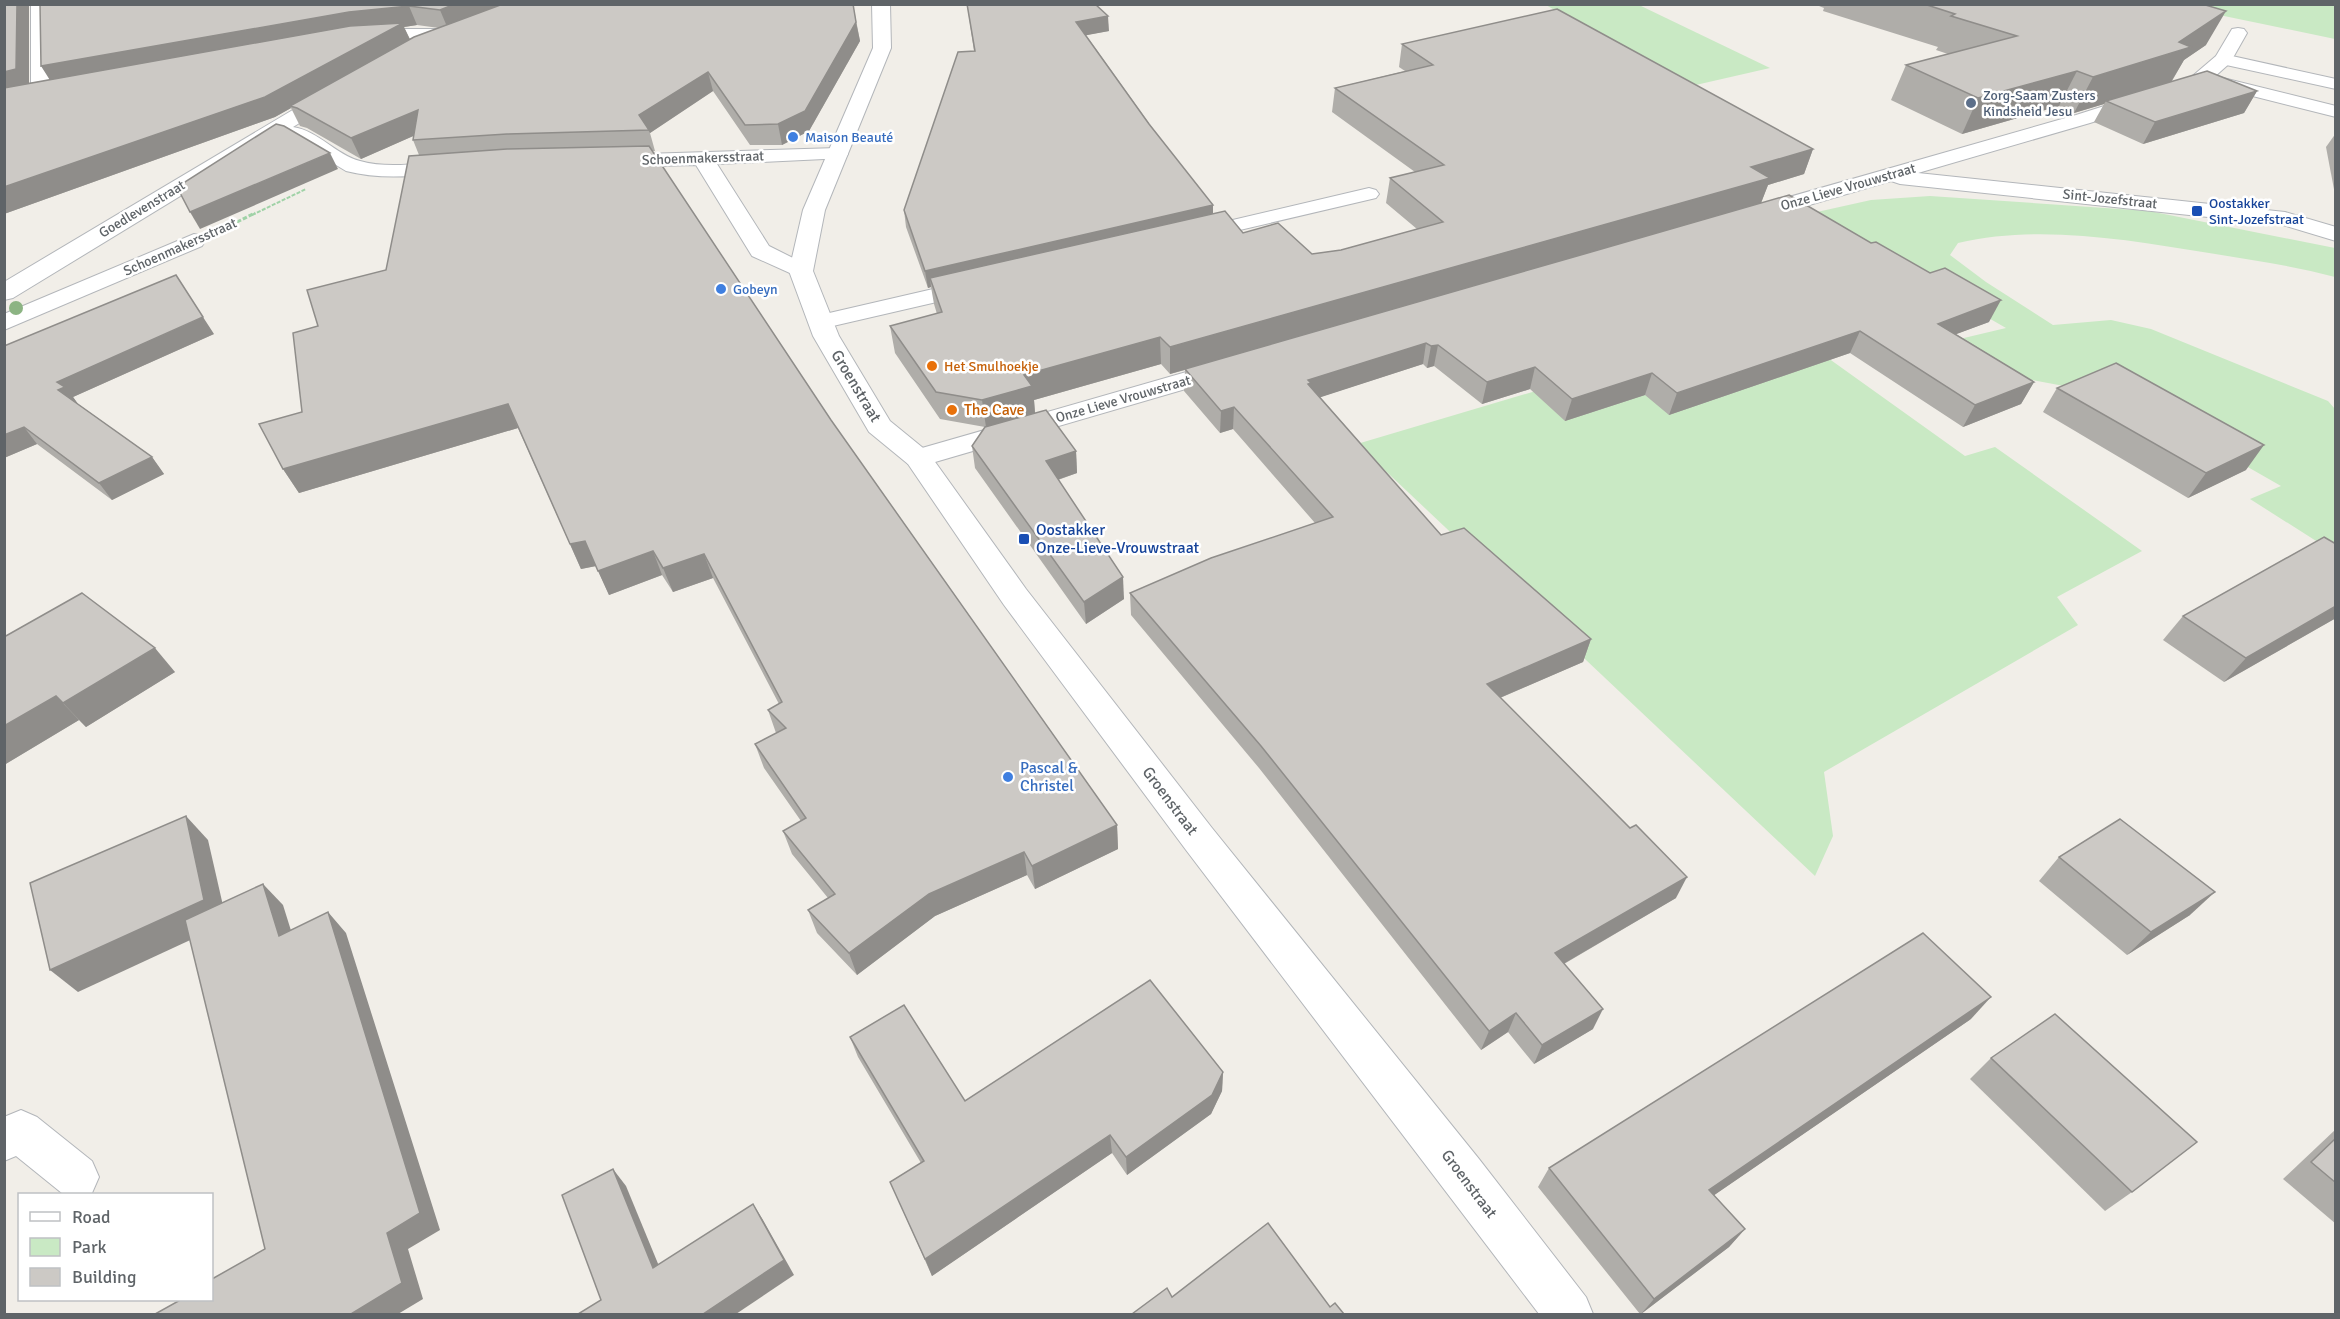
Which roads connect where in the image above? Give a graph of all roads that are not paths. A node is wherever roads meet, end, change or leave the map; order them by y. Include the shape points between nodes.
1 (40, 4) edge
2 (881, 4) edge
3 (479, 27) edge
4 (2238, 33) dead end
5 (459, 34) junction
6 (346, 40) edge
7 (404, 56) edge
8 (2223, 59) junction
9 (2201, 78) junction
10 (354, 83) edge
11 (2336, 84) edge
12 (64, 91) edge
13 (2336, 112) edge
14 (273, 129) junction
15 (838, 154) junction
16 (703, 159) junction
17 (597, 161) edge
18 (470, 166) edge
19 (1883, 176) junction
20 (1368, 194) dead end
21 (1736, 220) edge
22 (2336, 234) edge
23 (1182, 238) edge
24 (194, 241) road end
25 (801, 271) junction
26 (995, 281) edge
27 (4, 293) edge
28 (820, 322) junction
29 (4, 323) edge
30 (1248, 363) edge
31 (918, 458) junction
32 (4, 1139) edge
33 (76, 1177) dead end
34 (1569, 1314) edge

1 - 12 street via 32,97
2 - 15 street via 882,48
3 - 5 street
4 - 8 street, Onze Lieve Vrouwstraat
5 - 6 street
5 - 7 street
8 - 9 street, Onze Lieve Vrouwstraat
8 - 11 lane
9 - 13 lane
9 - 19 street, Onze Lieve Vrouwstraat via 2196,83 2083,119
10 - 14 street, Goedlevenstraat
14 - 18 street via 298,134 353,167 391,171
14 - 27 street, Goedlevenstraat
15 - 16 street, Schoenmakersstraat
15 - 25 street via 814,210
16 - 17 street, Schoenmakersstraat
16 - 25 street via 760,251
19 - 21 street, Onze Lieve Vrouwstraat
19 - 22 street, Sint-Jozefstraat via 2285,219
20 - 23 lane
24 - 29 street, Schoenmakersstraat
25 - 28 street, Groenstraat
26 - 28 lane
28 - 31 street, Groenstraat via 879,426
30 - 31 street, Onze Lieve Vrouwstraat
31 - 34 street, Groenstraat via 1015,597 1199,839
32 - 33 street via 21,1132

